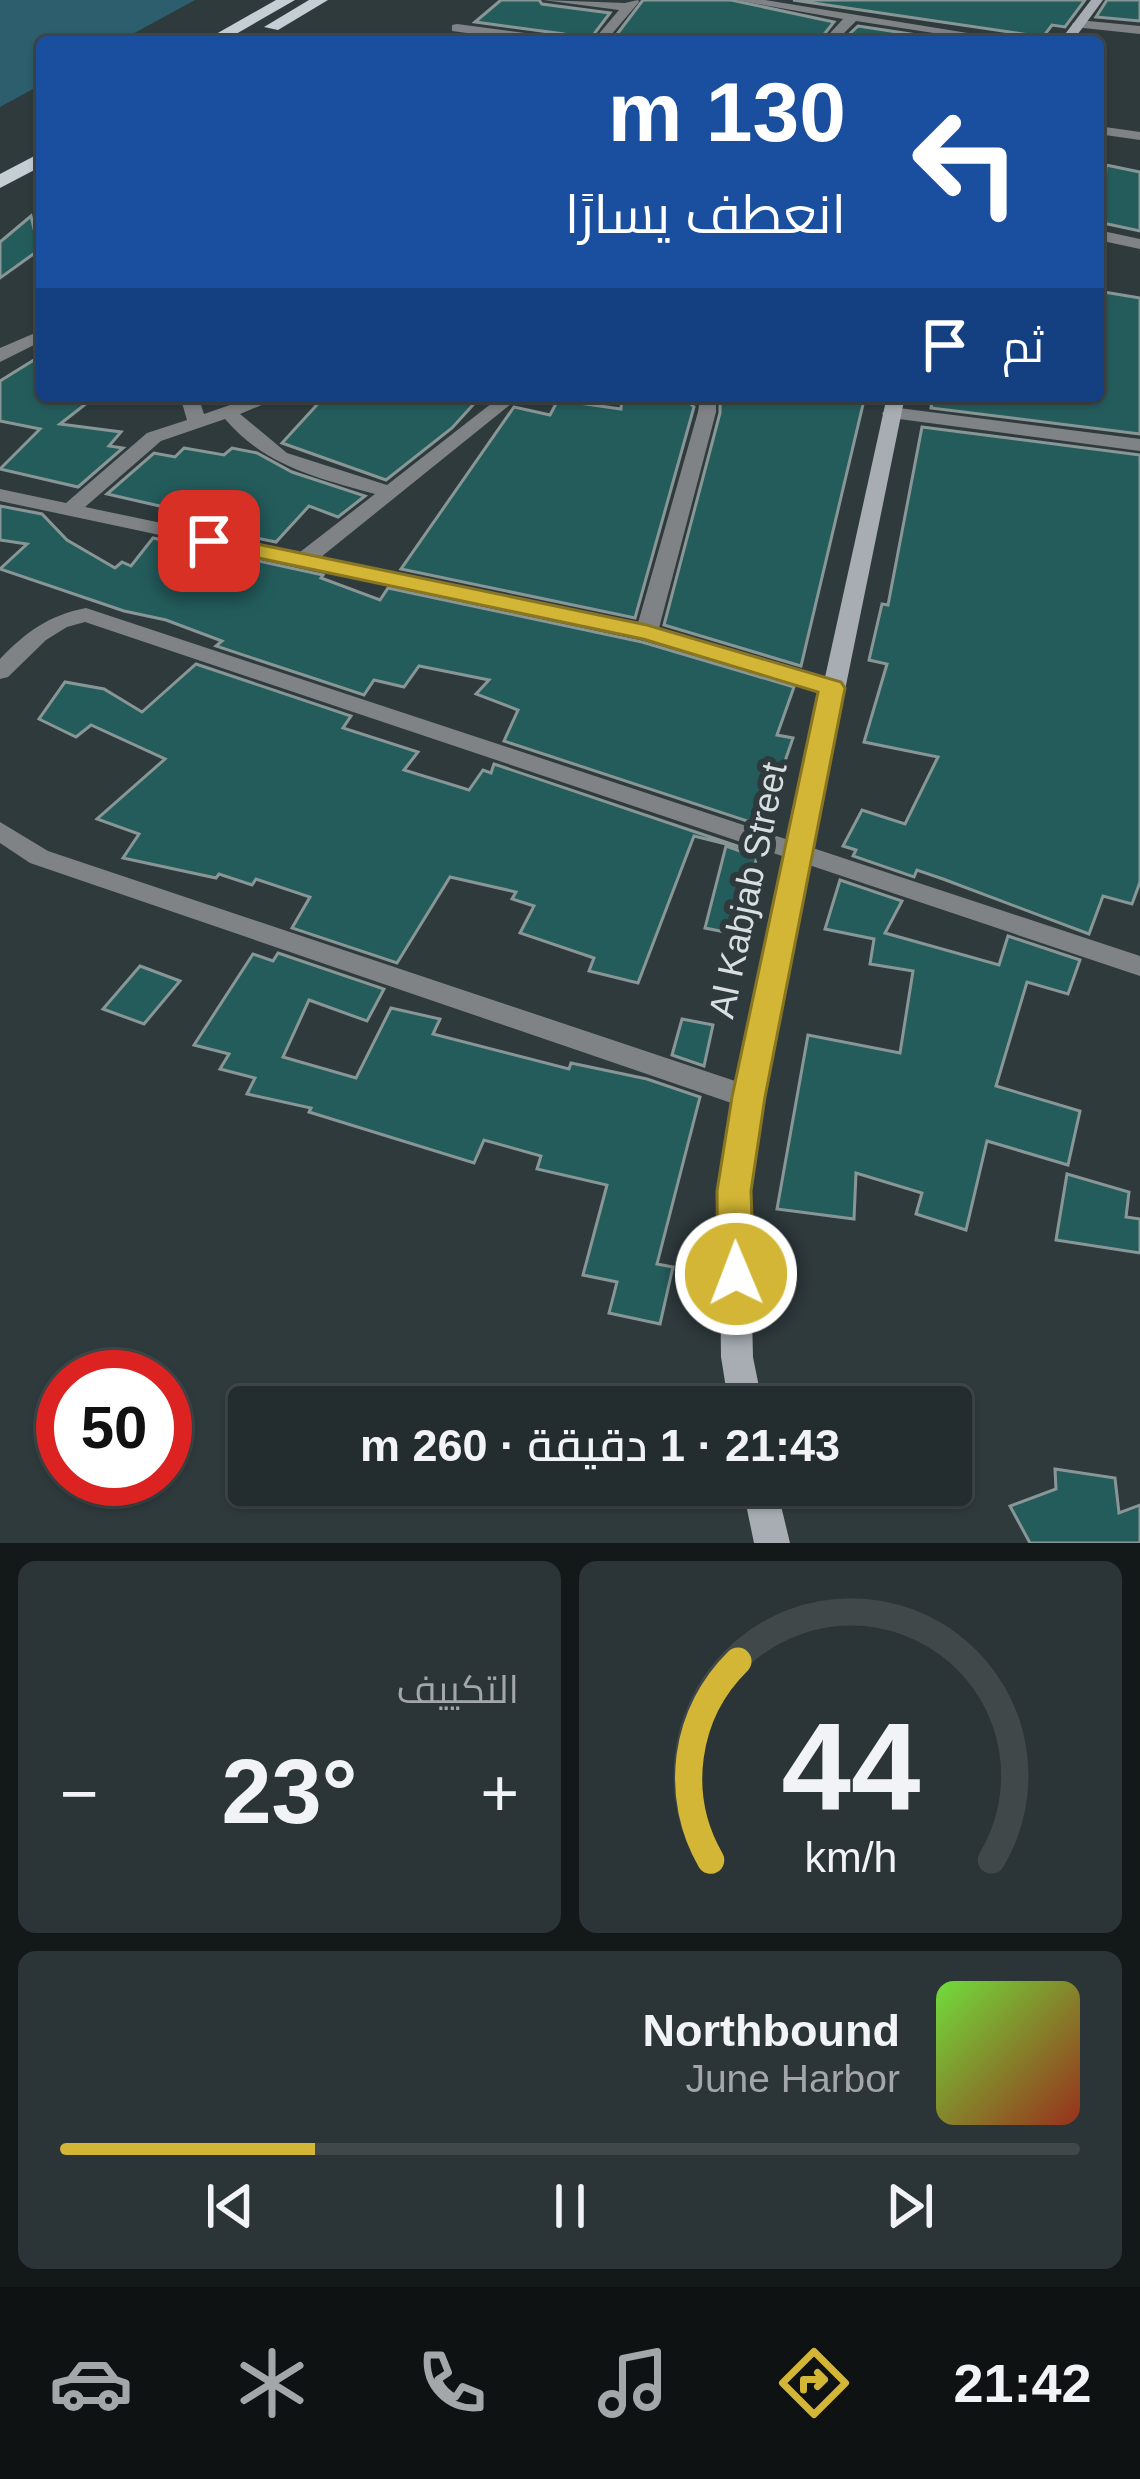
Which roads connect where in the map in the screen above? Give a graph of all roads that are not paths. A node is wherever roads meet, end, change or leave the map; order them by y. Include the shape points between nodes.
1 (287, 0) edge
2 (320, 0) edge
3 (549, 0) edge
4 (741, 0) edge
5 (1097, 0) edge
6 (631, 4) edge
7 (852, 18) junction
8 (1078, 24) junction
9 (457, 28) dead end
10 (1140, 30) edge
11 (221, 36) edge
12 (257, 36) edge
13 (518, 36) edge
14 (603, 36) edge
15 (834, 36) edge
16 (976, 36) edge
17 (1069, 36) edge
18 (1104, 131) edge
19 (1140, 136) edge
20 (36, 139) edge
21 (0, 160) edge
22 (36, 161) edge
23 (0, 182) edge
24 (1104, 236) edge
25 (1140, 244) edge
26 (36, 336) edge
27 (0, 357) edge
28 (191, 402) edge
29 (257, 402) edge
30 (504, 402) edge
31 (709, 402) edge
32 (894, 405) edge
33 (229, 412) junction
34 (197, 422) junction
35 (1140, 445) edge
36 (387, 491) junction
37 (0, 495) edge
38 (70, 510) junction
39 (302, 561) junction
40 (647, 632) junction
41 (0, 671) edge
42 (832, 688) junction
43 (0, 831) edge
44 (798, 853) junction
45 (1140, 966) edge
46 (748, 1097) junction
47 (742, 1386) edge
48 (764, 1506) edge
49 (772, 1543) edge

1 - 11 main road
2 - 12 main road
3 - 6 street
4 - 7 street
5 - 8 main road
6 - 14 street
7 - 15 street
7 - 16 street
8 - 10 street
8 - 17 main road
9 - 13 street
18 - 19 street
20 - 21 main road
22 - 23 main road
24 - 25 street
26 - 27 street
28 - 34 street
29 - 33 street
30 - 36 street
31 - 40 street
32 - 35 street
32 - 42 main road, Al Kabjab Street
33 - 34 street
33 - 36 street via 252,442 277,457
34 - 38 street via 141,445
36 - 39 street
37 - 38 street
38 - 39 street
39 - 40 street
40 - 42 street
41 - 44 street via 45,627 86,615
42 - 44 main road, Al Kabjab Street
43 - 46 street via 39,857
44 - 45 street
44 - 46 main road, Al Kabjab Street
46 - 47 main road, Al Kabjab Street via 734,1191
48 - 49 main road

